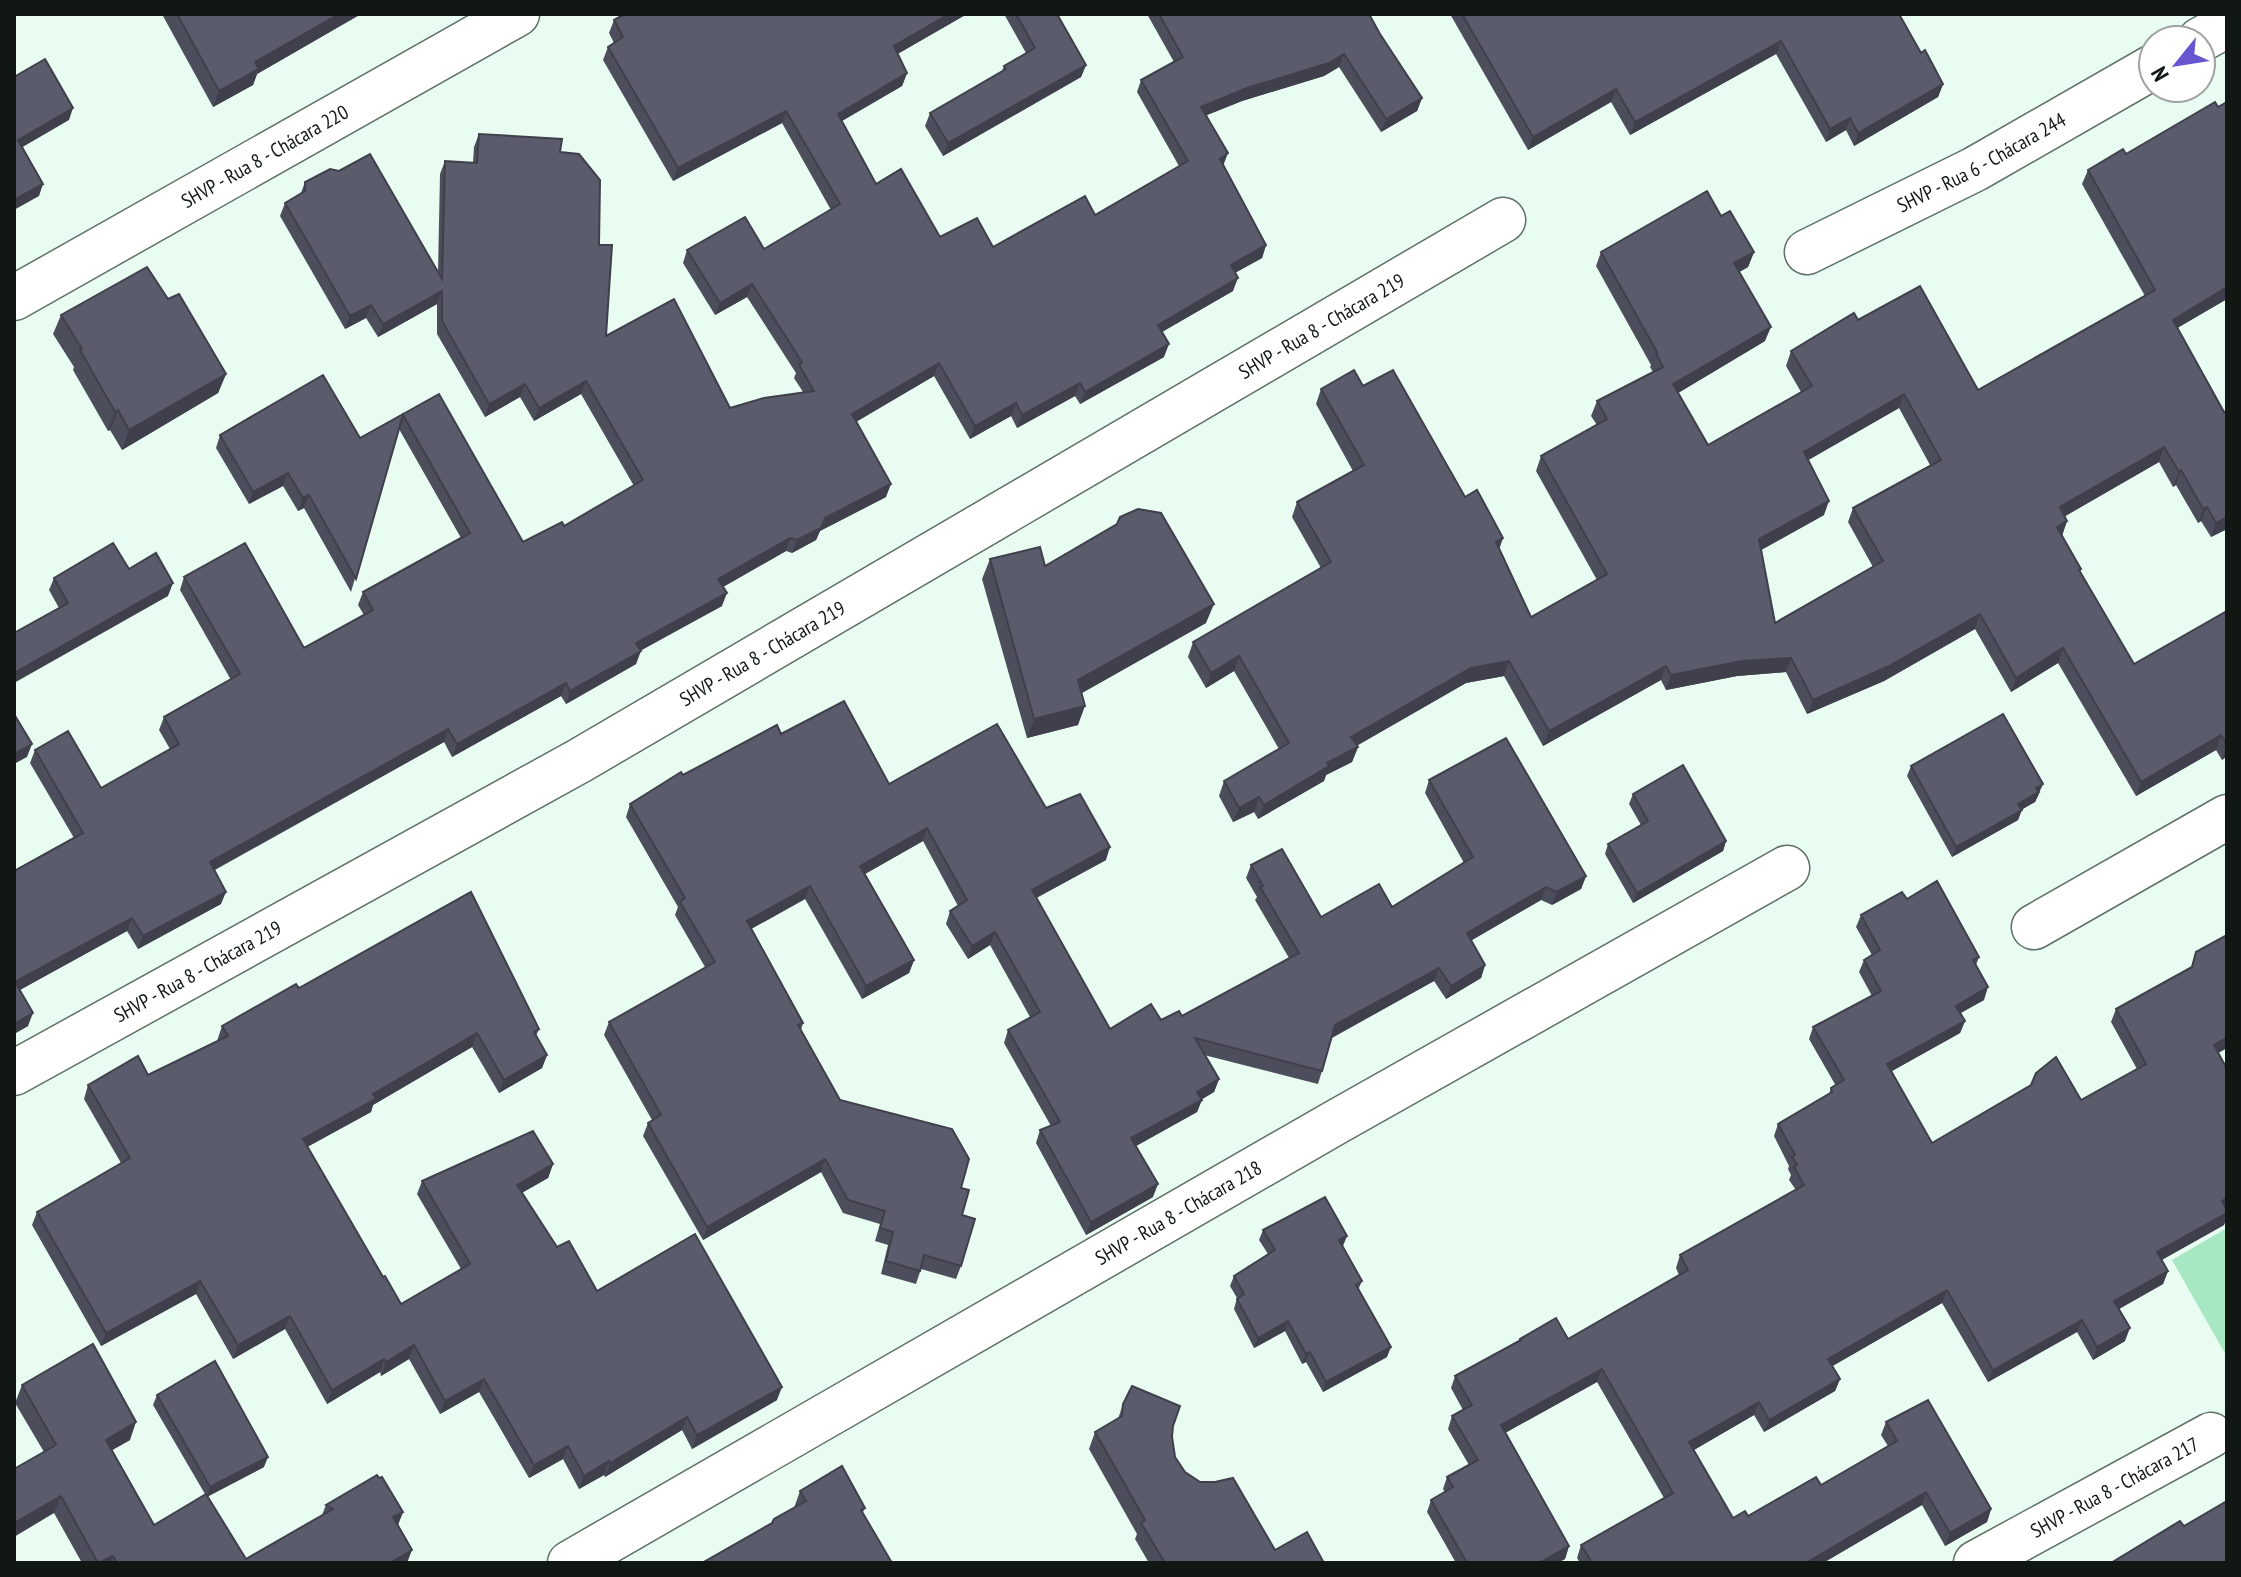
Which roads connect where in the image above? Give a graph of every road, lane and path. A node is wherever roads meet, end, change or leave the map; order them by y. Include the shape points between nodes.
1 (517, 14) edge
2 (2137, 76) edge
3 (1503, 220) dead end
4 (1807, 252) dead end
5 (14, 298) edge
6 (2227, 817) edge
7 (1787, 868) dead end
8 (2034, 927) dead end
9 (14, 1073) edge
10 (2211, 1435) dead end
11 (570, 1563) edge
12 (1976, 1563) edge

1 - 5 street, SHVP - Rua 8 - Chácara 220
2 - 4 street, SHVP - Rua 6 - Chácara 244 via 1975,169
3 - 9 street, SHVP - Rua 8 - Chácara 219 via 579,761
6 - 8 street
7 - 11 street, SHVP - Rua 8 - Chácara 218
10 - 12 street, SHVP - Rua 8 - Chácara 217

